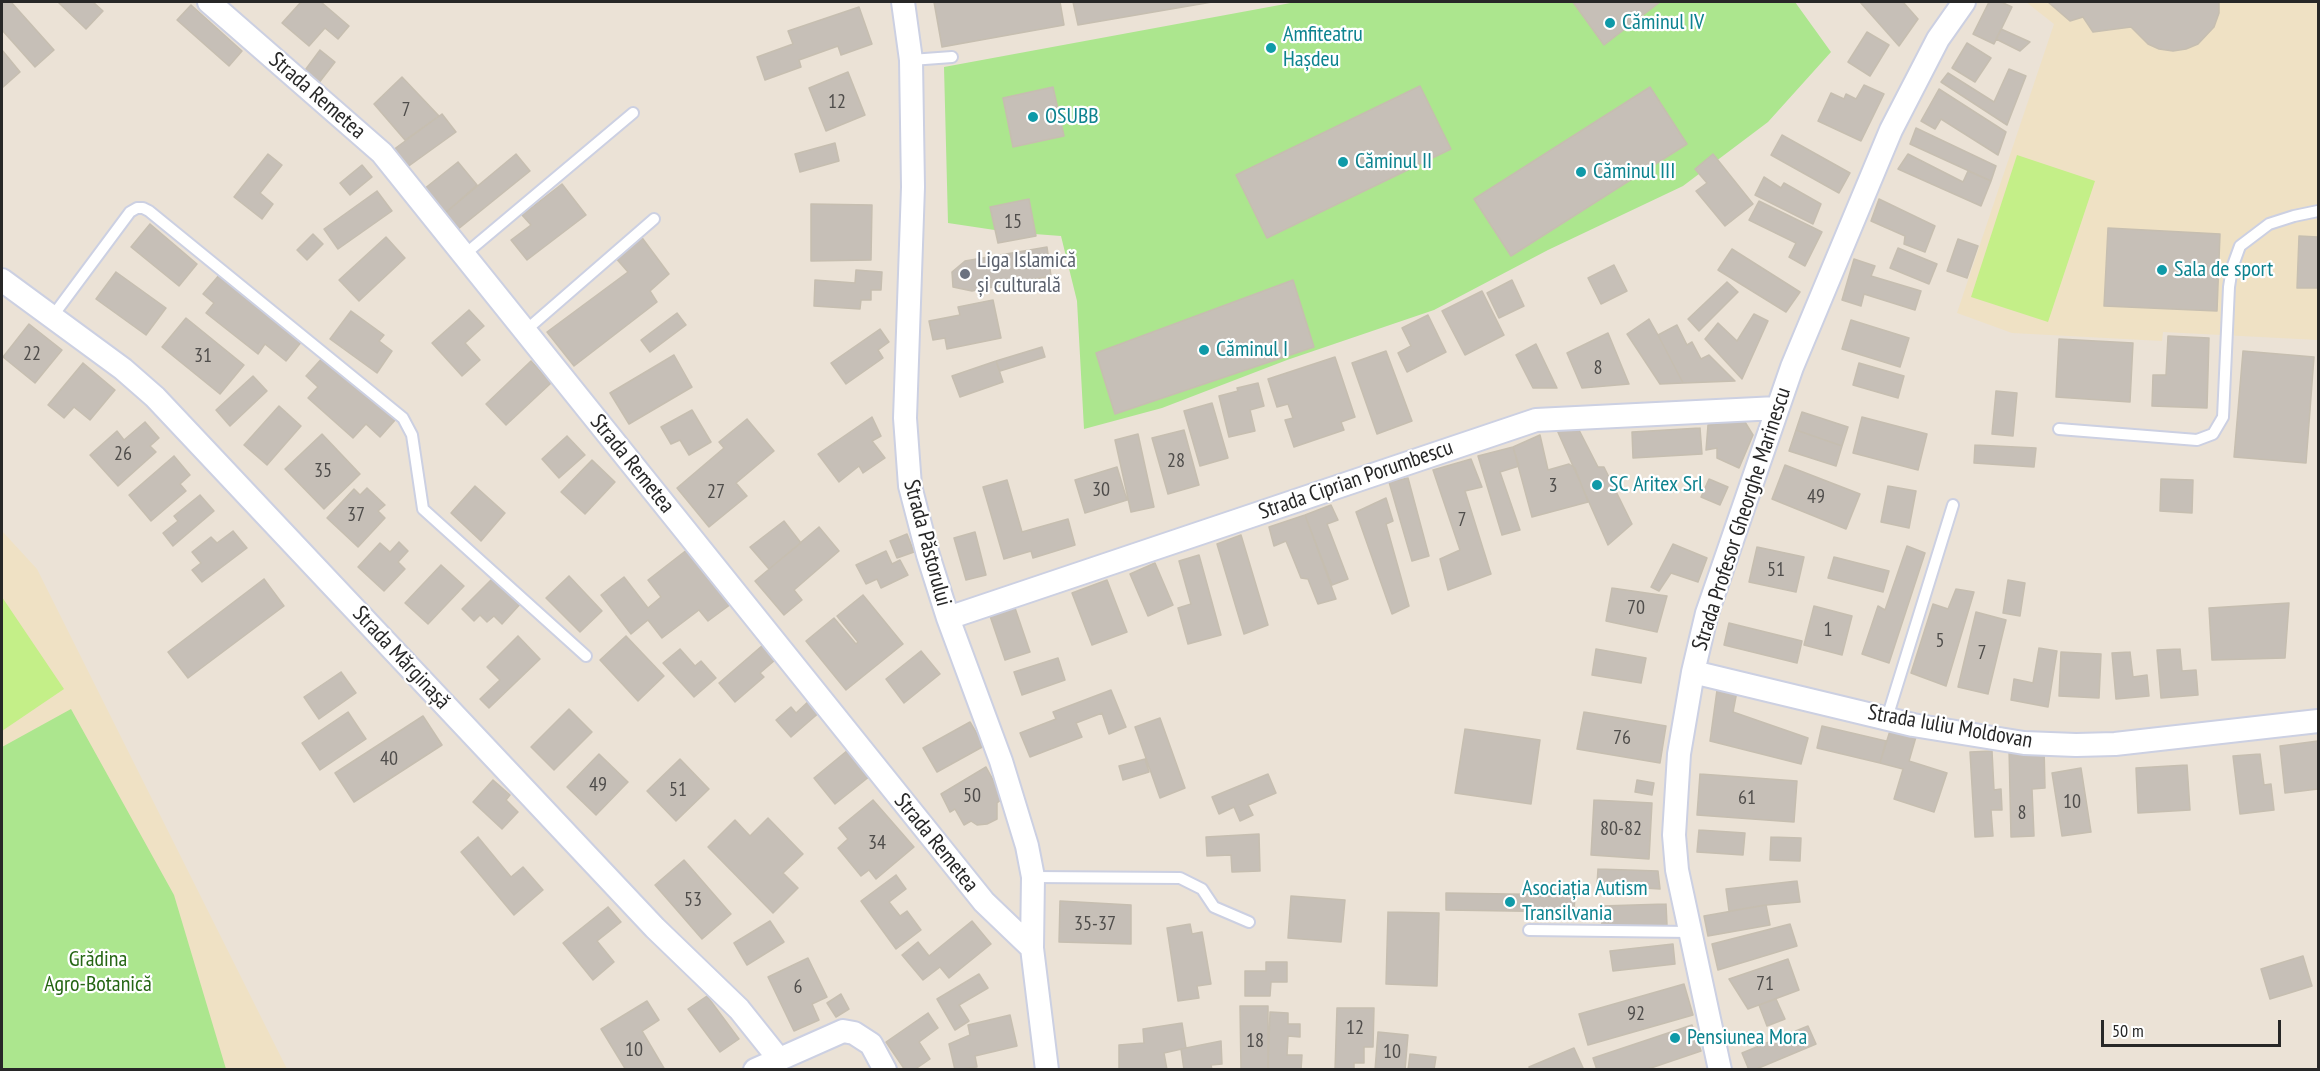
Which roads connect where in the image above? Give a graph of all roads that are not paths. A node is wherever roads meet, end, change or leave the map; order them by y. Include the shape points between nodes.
1 (210, 2) edge
2 (903, 2) edge
3 (1964, 2) edge
4 (952, 57) dead end
5 (911, 60) junction
6 (633, 113) dead end
7 (2319, 211) edge
8 (654, 219) dead end
9 (464, 255) junction
10 (2, 280) edge
11 (52, 317) junction
12 (525, 331) junction
13 (1777, 408) junction
14 (2059, 429) dead end
15 (1953, 505) dead end
16 (948, 618) junction
17 (586, 656) dead end
18 (1693, 672) junction
19 (1887, 718) junction
20 (2319, 721) edge
21 (1033, 877) junction
22 (1249, 922) dead end
23 (1529, 930) dead end
24 (1690, 932) junction
25 (1032, 948) junction
26 (779, 1059) junction
27 (755, 1070) edge
28 (885, 1070) edge
29 (1047, 1070) edge
30 (1720, 1070) edge

1 - 9 street, Strada Remetea via 382,153
2 - 5 street, Strada Păstorului
3 - 13 street, Strada Profesor Gheorghe Marinescu via 1938,39 1891,130
4 - 5 lane
5 - 16 street, Strada Păstorului via 913,187 906,459 915,511
6 - 9 lane
7 - 14 lane via 2270,225 2240,246 2229,287 2223,417 2213,434 2196,440
8 - 12 lane
9 - 12 street, Strada Remetea
10 - 11 street, Strada Mărginașă
11 - 17 lane via 130,212 143,208 149,211 403,418 412,435 423,509
11 - 26 street, Strada Mărginașă via 155,396 656,928 739,1010
12 - 25 street, Strada Remetea via 984,902
13 - 16 street, Strada Ciprian Porumbescu via 1536,420
13 - 18 street, Strada Profesor Gheorghe Marinescu via 1707,613
15 - 19 lane
16 - 21 street, Strada Păstorului via 1001,761
18 - 19 street, Strada Iuliu Moldovan
18 - 24 street, Strada Profesor Gheorghe Marinescu via 1679,754 1674,835
19 - 20 street, Strada Iuliu Moldovan via 2024,743 2076,745
21 - 22 lane via 1180,878 1202,889 1214,907
21 - 25 street, Strada Păstorului
23 - 24 lane
24 - 30 street, Strada Profesor Gheorghe Marinescu
25 - 29 street, Strada Păstorului
26 - 27 street
26 - 28 street via 843,1031 871,1044

